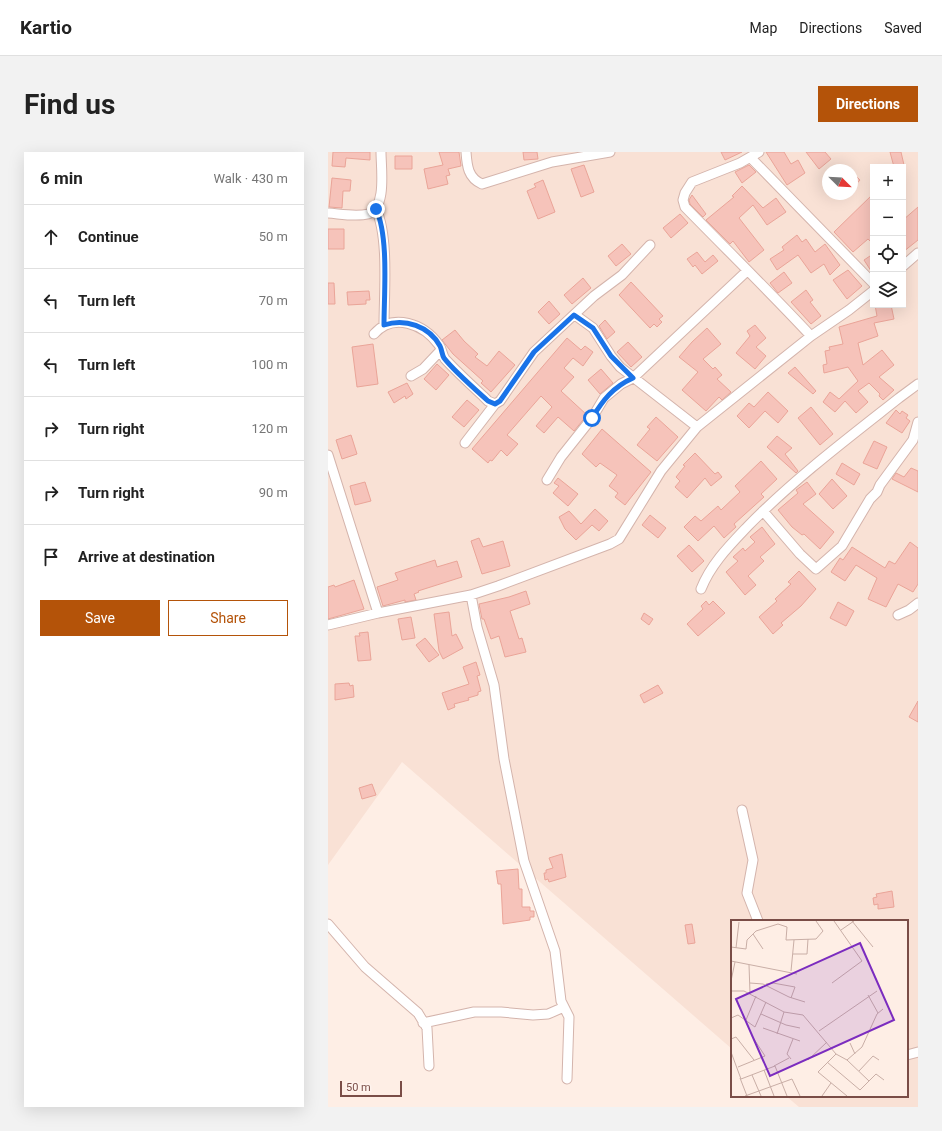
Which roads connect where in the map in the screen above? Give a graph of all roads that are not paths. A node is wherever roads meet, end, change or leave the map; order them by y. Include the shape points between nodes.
1 (381, 152) edge
2 (466, 152) edge
3 (610, 152) edge
4 (759, 152) edge
5 (750, 158) junction
6 (376, 209) junction
7 (328, 213) edge
8 (650, 245) dead end
9 (916, 258) edge
10 (906, 264) edge
11 (747, 271) junction
12 (870, 280) edge
13 (870, 293) edge
14 (574, 315) junction
15 (384, 325) junction
16 (374, 334) dead end
17 (812, 336) junction
18 (441, 350) junction
19 (410, 376) dead end
20 (633, 378) junction
21 (918, 384) edge
22 (495, 404) junction
23 (918, 422) edge
24 (697, 427) junction
25 (465, 443) dead end
26 (328, 455) edge
27 (547, 480) dead end
28 (763, 511) junction
29 (701, 589) dead end
30 (471, 594) junction
31 (918, 603) edge
32 (378, 613) junction
33 (898, 615) dead end
34 (328, 625) edge
35 (742, 810) dead end
36 (758, 920) edge
37 (328, 924) edge
38 (564, 1007) junction
39 (423, 1023) junction
40 (918, 1052) edge
41 (908, 1054) edge
42 (429, 1066) dead end
43 (567, 1079) dead end

1 - 6 street via 381,199
2 - 3 street via 471,176 482,184 552,162
4 - 5 street
5 - 11 street via 692,182 683,200 685,207
5 - 12 street
6 - 7 street via 368,214
6 - 15 street via 381,220 384,243
8 - 14 street via 622,275
9 - 10 street
11 - 17 street via 770,291
11 - 20 street
13 - 17 street
14 - 20 street via 593,328 611,356
14 - 22 street via 534,352 500,401
15 - 16 street
15 - 18 street via 399,322 414,324 430,335
17 - 24 street
18 - 19 street via 431,363
18 - 22 street via 444,358 477,391
20 - 24 street
20 - 27 street via 620,384 604,398
21 - 28 street via 817,464
22 - 25 street
23 - 28 street via 912,440 870,499 842,546 816,569
24 - 30 street via 660,471 619,539
26 - 32 street
28 - 29 street via 719,556
30 - 32 street
30 - 38 street via 477,627 494,685 504,759 524,861 555,951 561,1001
31 - 33 street
32 - 34 street
35 - 36 street via 753,860 747,893
37 - 39 street via 365,966 418,1013
38 - 39 street via 548,1014 533,1015 474,1012
38 - 43 street via 569,1017
39 - 42 street via 427,1028
40 - 41 street

